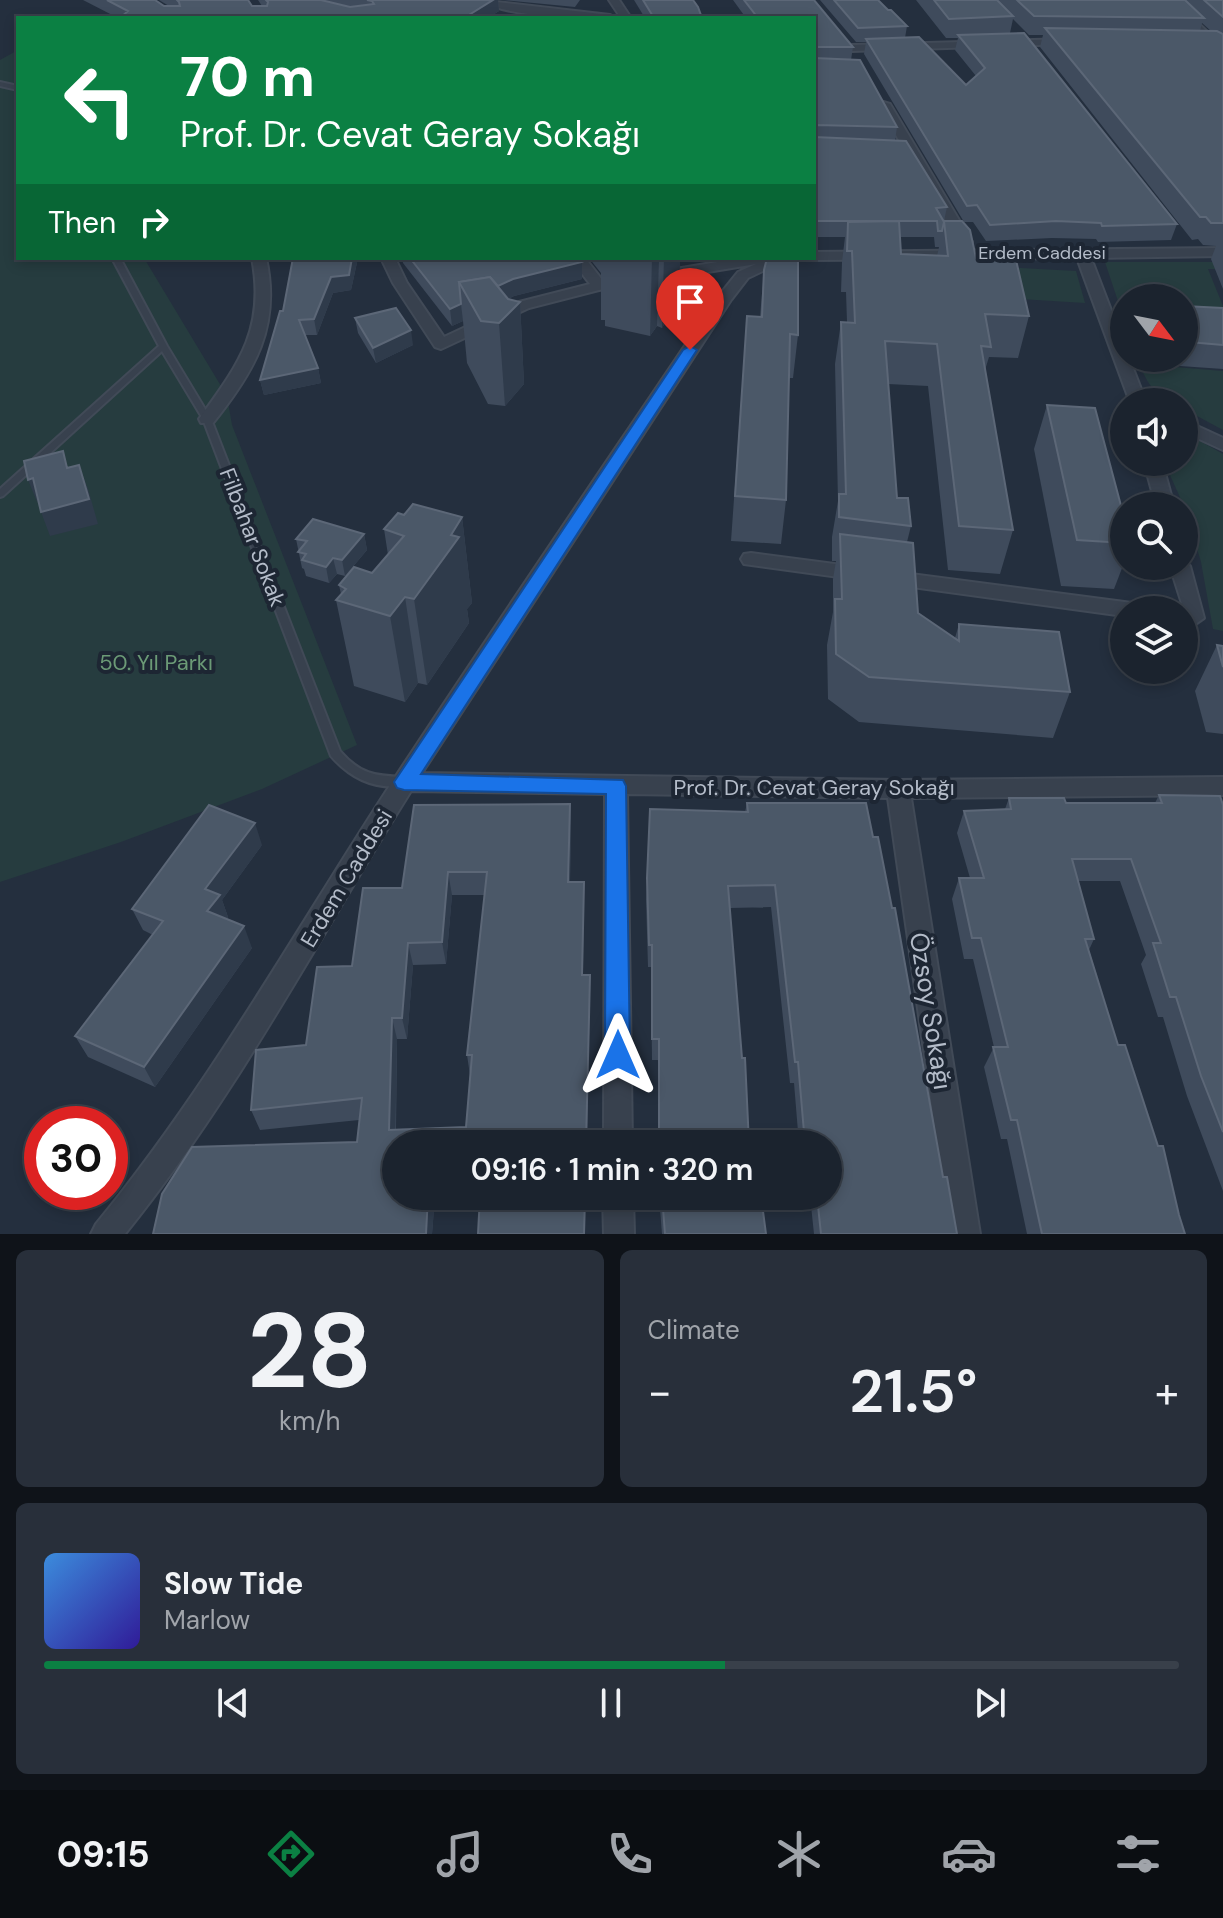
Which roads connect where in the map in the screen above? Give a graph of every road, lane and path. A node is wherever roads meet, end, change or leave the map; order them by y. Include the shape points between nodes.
1 (484, 0) edge
2 (1168, 0) edge
3 (592, 16) edge
4 (1014, 31) edge
5 (1025, 41) junction
6 (1088, 42) edge
7 (1200, 44) edge
8 (1221, 48) edge
9 (852, 49) edge
10 (1034, 53) edge
11 (879, 96) edge
12 (893, 149) edge
13 (909, 150) junction
14 (1223, 252) edge
15 (972, 253) junction
16 (1082, 253) junction
17 (816, 256) edge
18 (117, 260) edge
19 (260, 260) edge
20 (389, 260) edge
21 (579, 260) edge
22 (762, 260) edge
23 (778, 260) edge
24 (599, 286) junction
25 (163, 346) junction
26 (1134, 388) edge
27 (207, 419) junction
28 (1198, 432) edge
29 (1223, 445) edge
30 (0, 494) edge
31 (751, 559) dead end
32 (1110, 607) edge
33 (404, 782) junction
34 (616, 786) junction
35 (1223, 786) edge
36 (898, 789) junction
37 (618, 1130) edge
38 (618, 1210) edge
39 (106, 1234) edge
40 (619, 1234) edge
41 (965, 1234) edge

1 - 3 street
2 - 8 street
4 - 5 street
5 - 6 street
5 - 9 street
5 - 10 street
7 - 8 street
11 - 13 street
12 - 13 street
13 - 15 street
14 - 16 street, Erdem Caddesi via 1186,246
15 - 16 street, Erdem Caddesi
15 - 17 street, Erdem Caddesi
16 - 26 street
18 - 25 lane, Filbahar Sokak
19 - 27 street via 265,306 255,349 235,387
20 - 24 street via 441,344 524,305
21 - 24 street
22 - 24 street
23 - 33 street, Erdem Caddesi via 743,275 725,298
25 - 27 lane, Filbahar Sokak
25 - 30 lane
27 - 33 lane, Filbahar Sokak via 335,753 360,777
28 - 29 street
31 - 32 street
33 - 34 street, Prof. Dr. Cevat Geray Sokağı
33 - 39 street, Erdem Caddesi via 192,1125
34 - 36 street, Prof. Dr. Cevat Geray Sokağı
34 - 37 street
35 - 36 street, Prof. Dr. Cevat Geray Sokağı
36 - 41 street, Özsoy Sokağı
38 - 40 street

